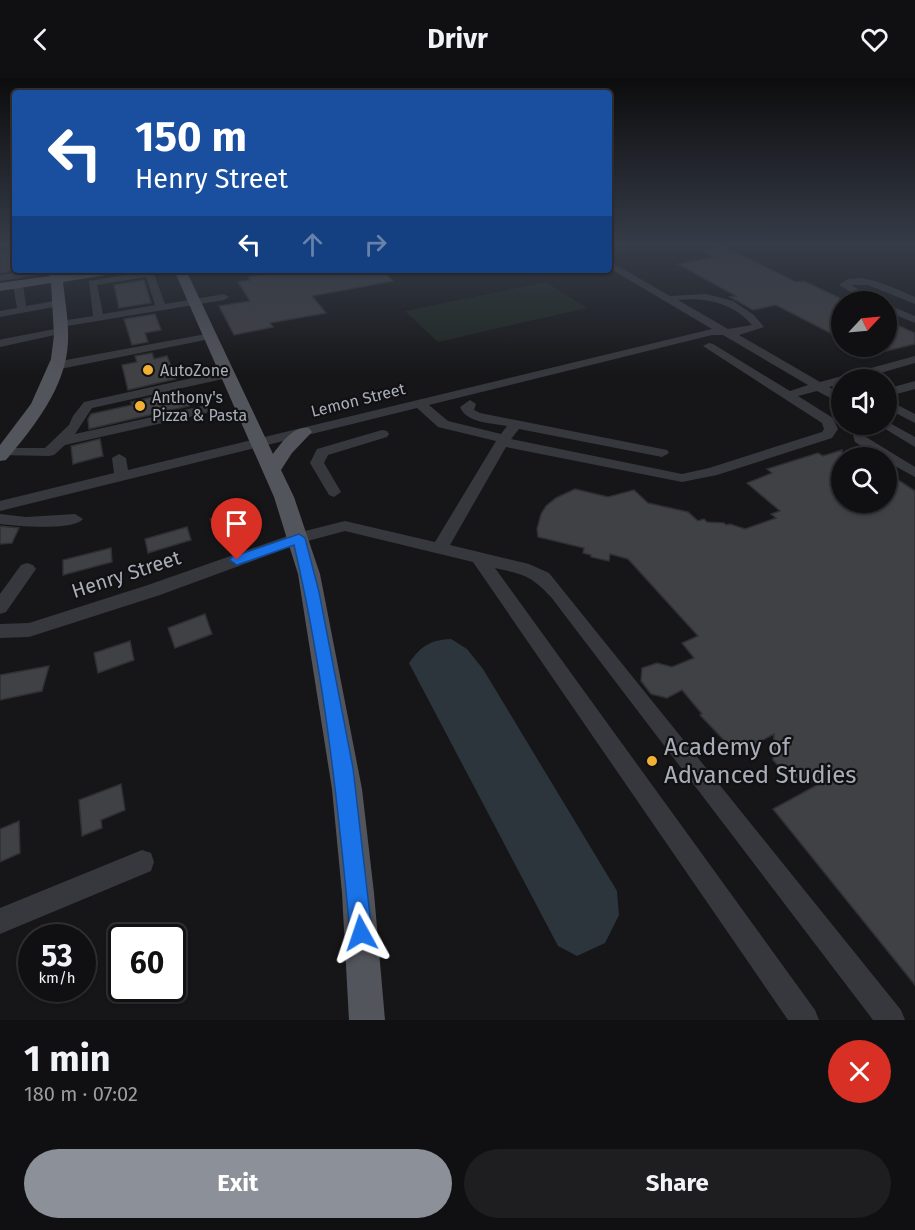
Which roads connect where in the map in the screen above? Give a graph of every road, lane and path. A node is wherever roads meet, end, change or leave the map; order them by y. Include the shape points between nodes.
1 (19, 288) edge
2 (56, 288) edge
3 (93, 288) edge
4 (154, 288) edge
5 (188, 288) edge
6 (649, 288) edge
7 (897, 294) edge
8 (224, 297) dead end
9 (668, 299) junction
10 (194, 301) junction
11 (915, 301) edge
12 (59, 303) junction
13 (162, 307) junction
14 (22, 310) junction
15 (897, 312) edge
16 (0, 314) edge
17 (99, 318) junction
18 (915, 320) edge
19 (60, 327) junction
20 (724, 332) junction
21 (210, 336) junction
22 (4, 338) edge
23 (709, 346) dead end
24 (915, 359) edge
25 (901, 363) junction
26 (55, 366) junction
27 (915, 370) edge
28 (228, 374) junction
29 (915, 385) edge
30 (817, 386) junction
31 (897, 390) edge
32 (831, 394) edge
33 (788, 395) junction
34 (420, 404) junction
35 (470, 404) dead end
36 (897, 409) edge
37 (202, 410) dead end
38 (915, 419) edge
39 (517, 423) junction
40 (303, 432) junction
41 (897, 432) edge
42 (382, 434) dead end
43 (859, 435) edge
44 (504, 439) junction
45 (60, 441) junction
46 (915, 443) edge
47 (261, 444) junction
48 (662, 453) dead end
49 (2, 454) edge
50 (119, 458) dead end
51 (272, 470) junction
52 (915, 473) edge
53 (122, 477) junction
54 (334, 492) dead end
55 (0, 506) edge
56 (0, 519) edge
57 (75, 519) dead end
58 (299, 538) junction
59 (440, 548) junction
60 (480, 558) junction
61 (27, 569) dead end
62 (0, 607) edge
63 (0, 631) edge
64 (142, 862) dead end
65 (0, 921) edge
66 (367, 1020) edge
67 (805, 1020) edge
68 (891, 1020) edge

1 - 14 street
2 - 12 main road
3 - 17 street
4 - 13 street
5 - 10 main road
6 - 9 street
7 - 11 street
8 - 10 street
9 - 20 street
9 - 20 street, Lemon Street via 689,294 720,299 752,316 759,327
10 - 13 street
10 - 21 main road
12 - 14 street
12 - 19 main road
13 - 17 street
14 - 16 street
15 - 18 street
17 - 19 street
19 - 22 street
19 - 26 main road via 61,344
20 - 30 street
20 - 34 street, Lemon Street
21 - 26 street
21 - 28 main road
23 - 33 street
24 - 25 street
25 - 27 street
25 - 30 street
26 - 49 main road via 37,405
28 - 45 street via 88,405 75,427
28 - 47 main road
29 - 31 street
30 - 32 street
30 - 33 street
33 - 44 street via 828,421 831,429 827,435 682,478 540,451 509,444
34 - 40 street, Lemon Street
34 - 44 street via 443,424
35 - 39 street via 466,407 468,412 476,416
36 - 38 street
37 - 45 street
39 - 44 street
39 - 48 street
40 - 47 street, Lemon Street
40 - 51 main road
41 - 46 street
42 - 54 street via 322,452 317,463
43 - 52 street
44 - 59 street
45 - 49 street via 49,452
47 - 51 main road
47 - 53 street, Lemon Street
50 - 53 street
51 - 58 main road
53 - 55 street, Lemon Street
56 - 57 street
58 - 59 street, Henry Street via 345,526
58 - 63 street, Henry Street via 29,630
58 - 66 main road via 347,789
59 - 60 street, Henry Street
60 - 67 street
60 - 68 street, Henry Street via 529,570 543,577 557,592
61 - 62 street
64 - 65 street

